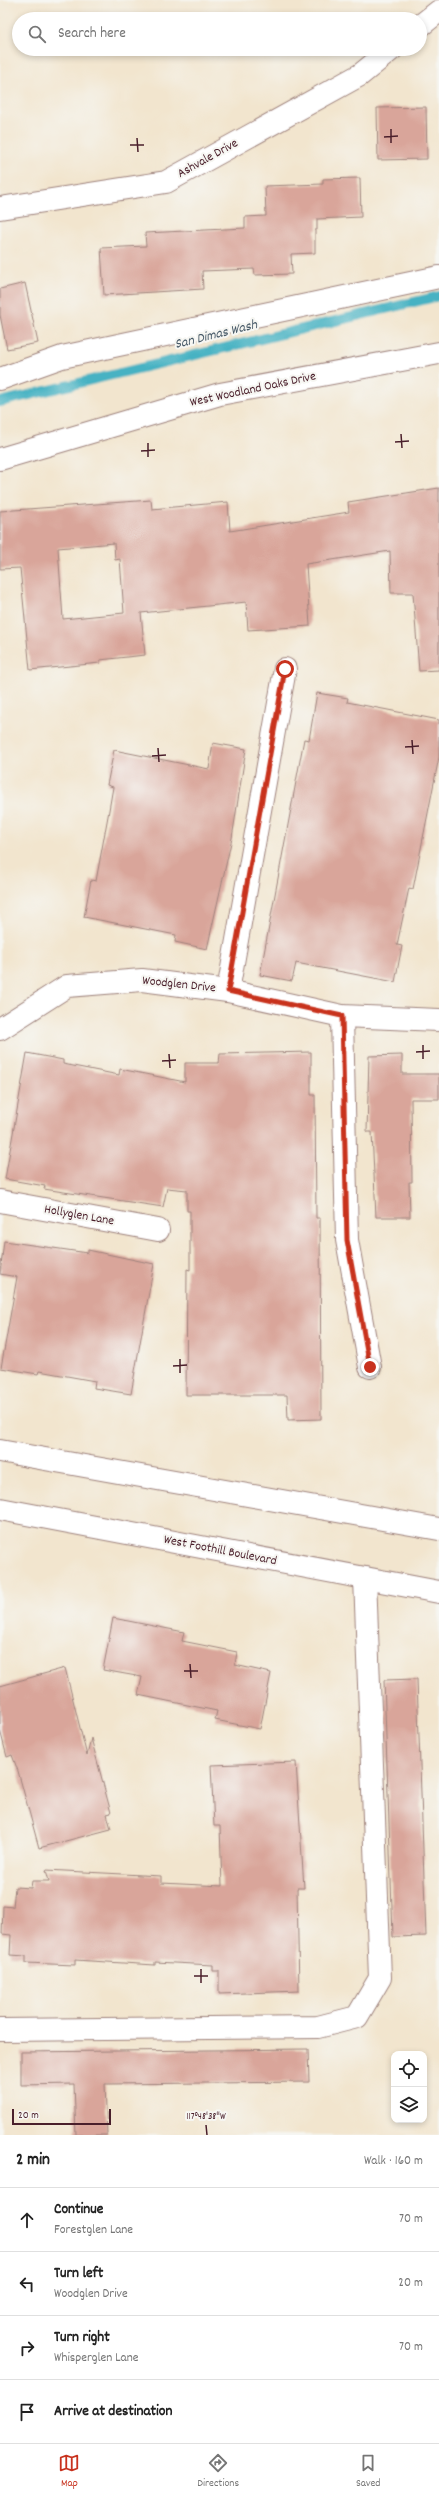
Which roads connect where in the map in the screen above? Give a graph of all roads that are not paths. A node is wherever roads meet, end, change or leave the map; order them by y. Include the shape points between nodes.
1 (439, 10) edge
2 (427, 20) edge
3 (383, 56) edge
4 (0, 208) edge
5 (439, 277) edge
6 (439, 353) edge
7 (0, 378) edge
8 (0, 459) edge
9 (285, 669) dead end
10 (228, 991) junction
11 (342, 1016) junction
12 (439, 1020) edge
13 (0, 1029) edge
14 (0, 1201) edge
15 (158, 1230) dead end
16 (370, 1367) dead end
17 (0, 1451) edge
18 (0, 1510) edge
19 (439, 1529) edge
20 (366, 1578) junction
21 (439, 1592) edge
22 (0, 2030) edge

1 - 2 street
3 - 4 street, Ashvale Drive via 360,75 166,182
5 - 7 street via 62,357
6 - 8 street, West Woodland Oaks Drive via 220,394
9 - 10 street
10 - 11 street, Woodglen Drive
10 - 13 street, Woodglen Drive via 142,980 67,986
11 - 12 street, Woodglen Drive
11 - 16 street via 347,1240
14 - 15 street, Hollyglen Lane
17 - 19 street
18 - 20 street, West Foothill Boulevard
20 - 21 street, West Foothill Boulevard
20 - 22 street via 380,1978 357,2017 318,2027

